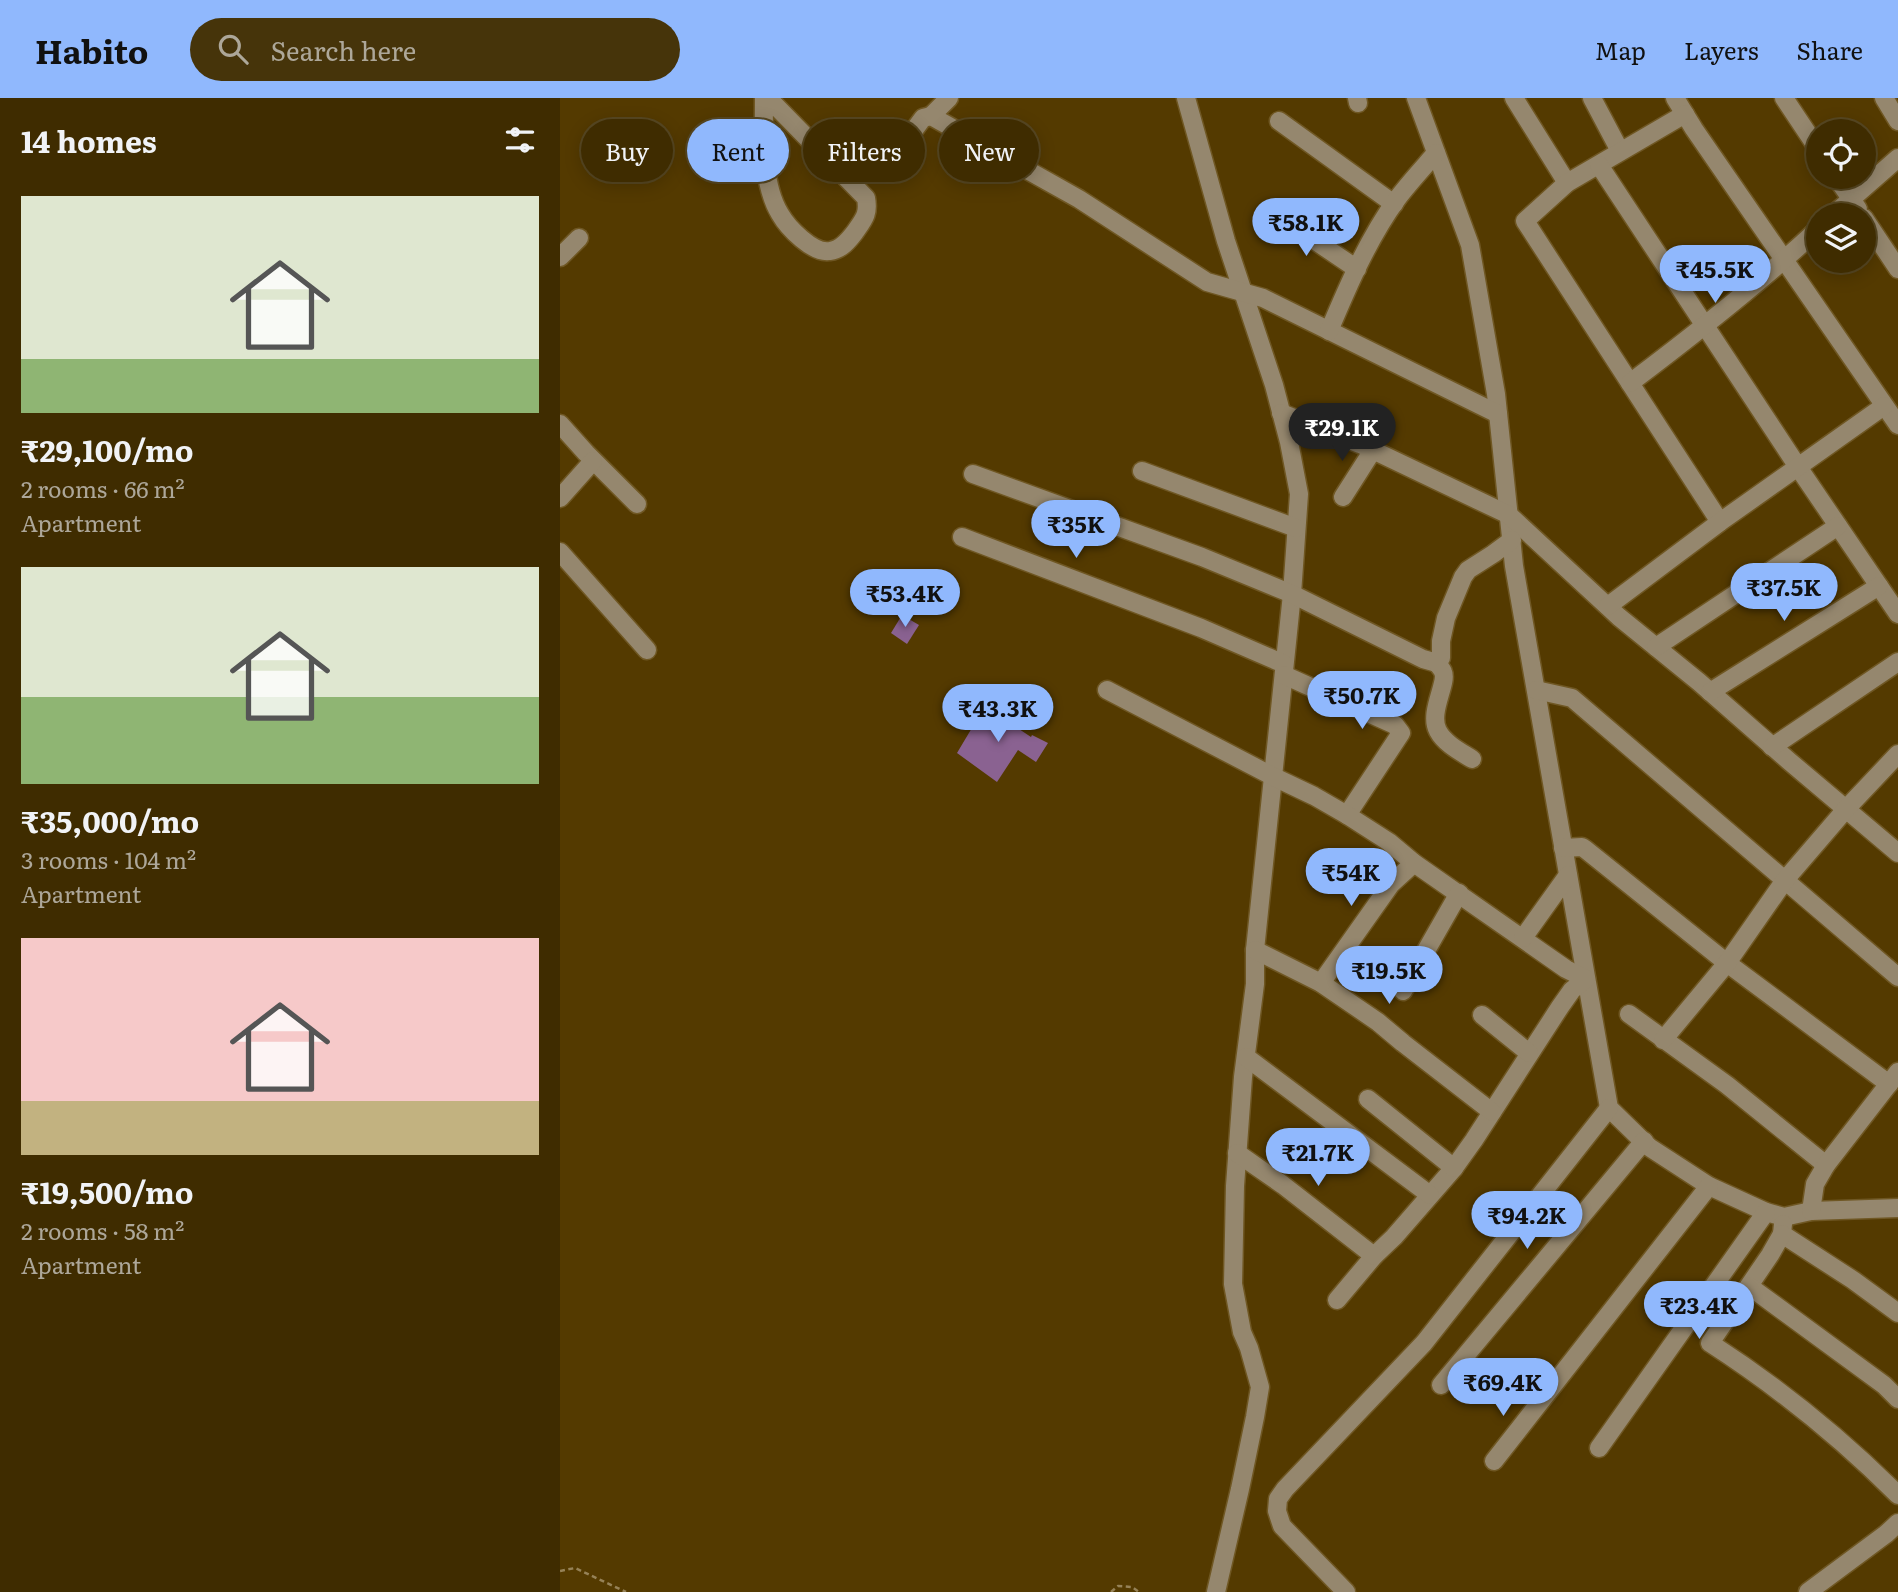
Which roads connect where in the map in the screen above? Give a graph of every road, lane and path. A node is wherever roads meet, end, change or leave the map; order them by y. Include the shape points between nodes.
1 (766, 98) edge
2 (949, 98) edge
3 (1186, 98) edge
4 (1416, 98) edge
5 (1514, 98) edge
6 (1592, 98) edge
7 (1784, 98) edge
8 (1884, 98) edge
9 (1680, 106) edge
10 (931, 116) junction
11 (922, 119) edge
12 (1279, 121) dead end
13 (1898, 121) edge
14 (1806, 131) edge
15 (1620, 151) junction
16 (1436, 153) junction
17 (1898, 158) edge
18 (1600, 165) junction
19 (1567, 183) junction
20 (1844, 189) edge
21 (1851, 199) junction
22 (1846, 203) edge
23 (1854, 203) edge
24 (1394, 204) junction
25 (1277, 215) dead end
26 (1876, 236) edge
27 (579, 238) dead end
28 (1806, 240) edge
29 (560, 257) edge
30 (1784, 260) junction
31 (1357, 269) junction
32 (1898, 269) edge
33 (1242, 293) junction
34 (1705, 326) junction
35 (1329, 331) junction
36 (1630, 383) junction
37 (1281, 413) junction
38 (1498, 414) junction
39 (1893, 415) edge
40 (560, 424) edge
41 (1373, 450) junction
42 (593, 461) junction
43 (1798, 467) junction
44 (1142, 471) dead end
45 (973, 474) dead end
46 (1343, 497) dead end
47 (560, 498) edge
48 (637, 504) dead end
49 (1509, 515) junction
50 (1720, 522) junction
51 (1838, 526) junction
52 (1296, 528) junction
53 (962, 537) dead end
54 (1512, 540) junction
55 (560, 552) edge
56 (1879, 586) junction
57 (1292, 594) junction
58 (1608, 606) junction
59 (1898, 614) edge
60 (1656, 647) junction
61 (647, 649) dead end
62 (1898, 662) edge
63 (1437, 663) junction
64 (1284, 669) junction
65 (1536, 690) junction
66 (1107, 691) dead end
67 (1710, 692) junction
68 (1772, 747) junction
69 (1898, 754) edge
70 (1472, 759) dead end
71 (1274, 777) junction
72 (1846, 809) junction
73 (1347, 815) junction
74 (1563, 848) junction
75 (1898, 853) edge
76 (1414, 863) junction
77 (1568, 875) junction
78 (1785, 880) junction
79 (1459, 893) junction
80 (1523, 938) junction
81 (1255, 950) junction
82 (1727, 962) junction
83 (1898, 977) edge
84 (1586, 979) junction
85 (1321, 983) junction
86 (1403, 991) dead end
87 (1629, 1014) dead end
88 (1482, 1015) dead end
89 (1663, 1040) junction
90 (1529, 1053) junction
91 (1245, 1058) junction
92 (1893, 1078) edge
93 (1368, 1099) dead end
94 (1609, 1108) junction
95 (1492, 1112) junction
96 (1644, 1141) junction
97 (1237, 1153) junction
98 (1826, 1166) junction
99 (1454, 1168) junction
100 (1709, 1186) junction
101 (1430, 1195) junction
102 (1898, 1208) edge
103 (1811, 1211) junction
104 (1766, 1212) junction
105 (1783, 1226) junction
106 (1374, 1256) junction
107 (1749, 1286) junction
108 (1338, 1300) dead end
109 (1898, 1313) edge
110 (1441, 1385) dead end
111 (1898, 1399) edge
112 (1600, 1448) dead end
113 (1494, 1461) dead end
114 (1898, 1494) edge
115 (1898, 1523) edge
116 (560, 1571) edge
117 (626, 1592) edge
118 (1111, 1592) edge
119 (1139, 1592) edge
120 (1216, 1592) edge
121 (1346, 1592) edge
122 (1808, 1592) edge

1 - 1 street via 765,159 779,213 793,232 813,247 829,252 838,249 862,222 868,209 866,198
2 - 10 street
3 - 33 street
4 - 16 street
5 - 19 street
6 - 15 street
7 - 14 street
8 - 13 street
9 - 15 street
9 - 30 street
10 - 11 street
10 - 33 street via 1079,199 1207,282
12 - 24 street
15 - 18 street
16 - 24 street
16 - 38 street via 1470,245
17 - 21 street
18 - 19 street
18 - 34 street
19 - 36 street via 1525,221
20 - 21 street
21 - 22 street
21 - 23 street
24 - 31 street
25 - 31 street
26 - 32 street
27 - 29 street
28 - 30 street
30 - 34 street
30 - 39 street
31 - 35 street
33 - 35 street via 1263,298
33 - 37 street
34 - 36 street
34 - 43 street
35 - 38 street
36 - 50 street
37 - 41 street
37 - 52 street via 1299,494
38 - 49 street
39 - 43 street
40 - 42 street
41 - 46 street
41 - 49 street
42 - 47 street
42 - 48 street
43 - 50 street
43 - 51 street
44 - 52 street
45 - 57 street
49 - 54 street
49 - 58 street
50 - 58 street
51 - 56 street
51 - 60 street
52 - 57 street
53 - 64 street via 1201,628
54 - 63 street via 1463,577 1446,618
54 - 65 street
55 - 61 street
56 - 59 street
56 - 67 street
57 - 63 street
57 - 64 street
58 - 60 street
60 - 67 street
62 - 68 street
63 - 70 street via 1444,673 1437,700 1438,732
64 - 71 street
64 - 73 street via 1400,730
65 - 74 street
65 - 78 street via 1572,698
66 - 71 street
67 - 68 street
68 - 72 street
69 - 72 street
71 - 73 street
71 - 81 street
72 - 75 street
72 - 78 street
73 - 76 street
74 - 77 street
74 - 82 street via 1582,847
76 - 79 street
76 - 85 street via 1391,884
77 - 80 street
77 - 84 street
78 - 82 street
78 - 83 street
79 - 80 street
79 - 86 street
80 - 84 street
81 - 85 street
81 - 91 street
82 - 89 street
82 - 92 street
84 - 90 street via 1572,990
84 - 94 street
85 - 95 street
87 - 89 street
88 - 90 street
89 - 98 street via 1727,1085
90 - 95 street
91 - 97 street
91 - 101 street
92 - 98 street
93 - 99 street
94 - 96 street
94 - 121 street via 1424,1343 1278,1499 1282,1526
95 - 99 street
96 - 100 street
96 - 110 street
97 - 106 street
97 - 120 street via 1233,1284 1259,1387
98 - 103 street via 1815,1184
99 - 101 street
100 - 104 street
100 - 113 street
101 - 106 street
102 - 103 street
103 - 105 street
104 - 105 street
104 - 112 street
105 - 107 street
105 - 109 street
106 - 108 street
107 - 111 street
107 - 114 street via 1710,1343 1795,1403
115 - 122 street
116 - 117 path via 575,1568
118 - 119 path via 1118,1586

